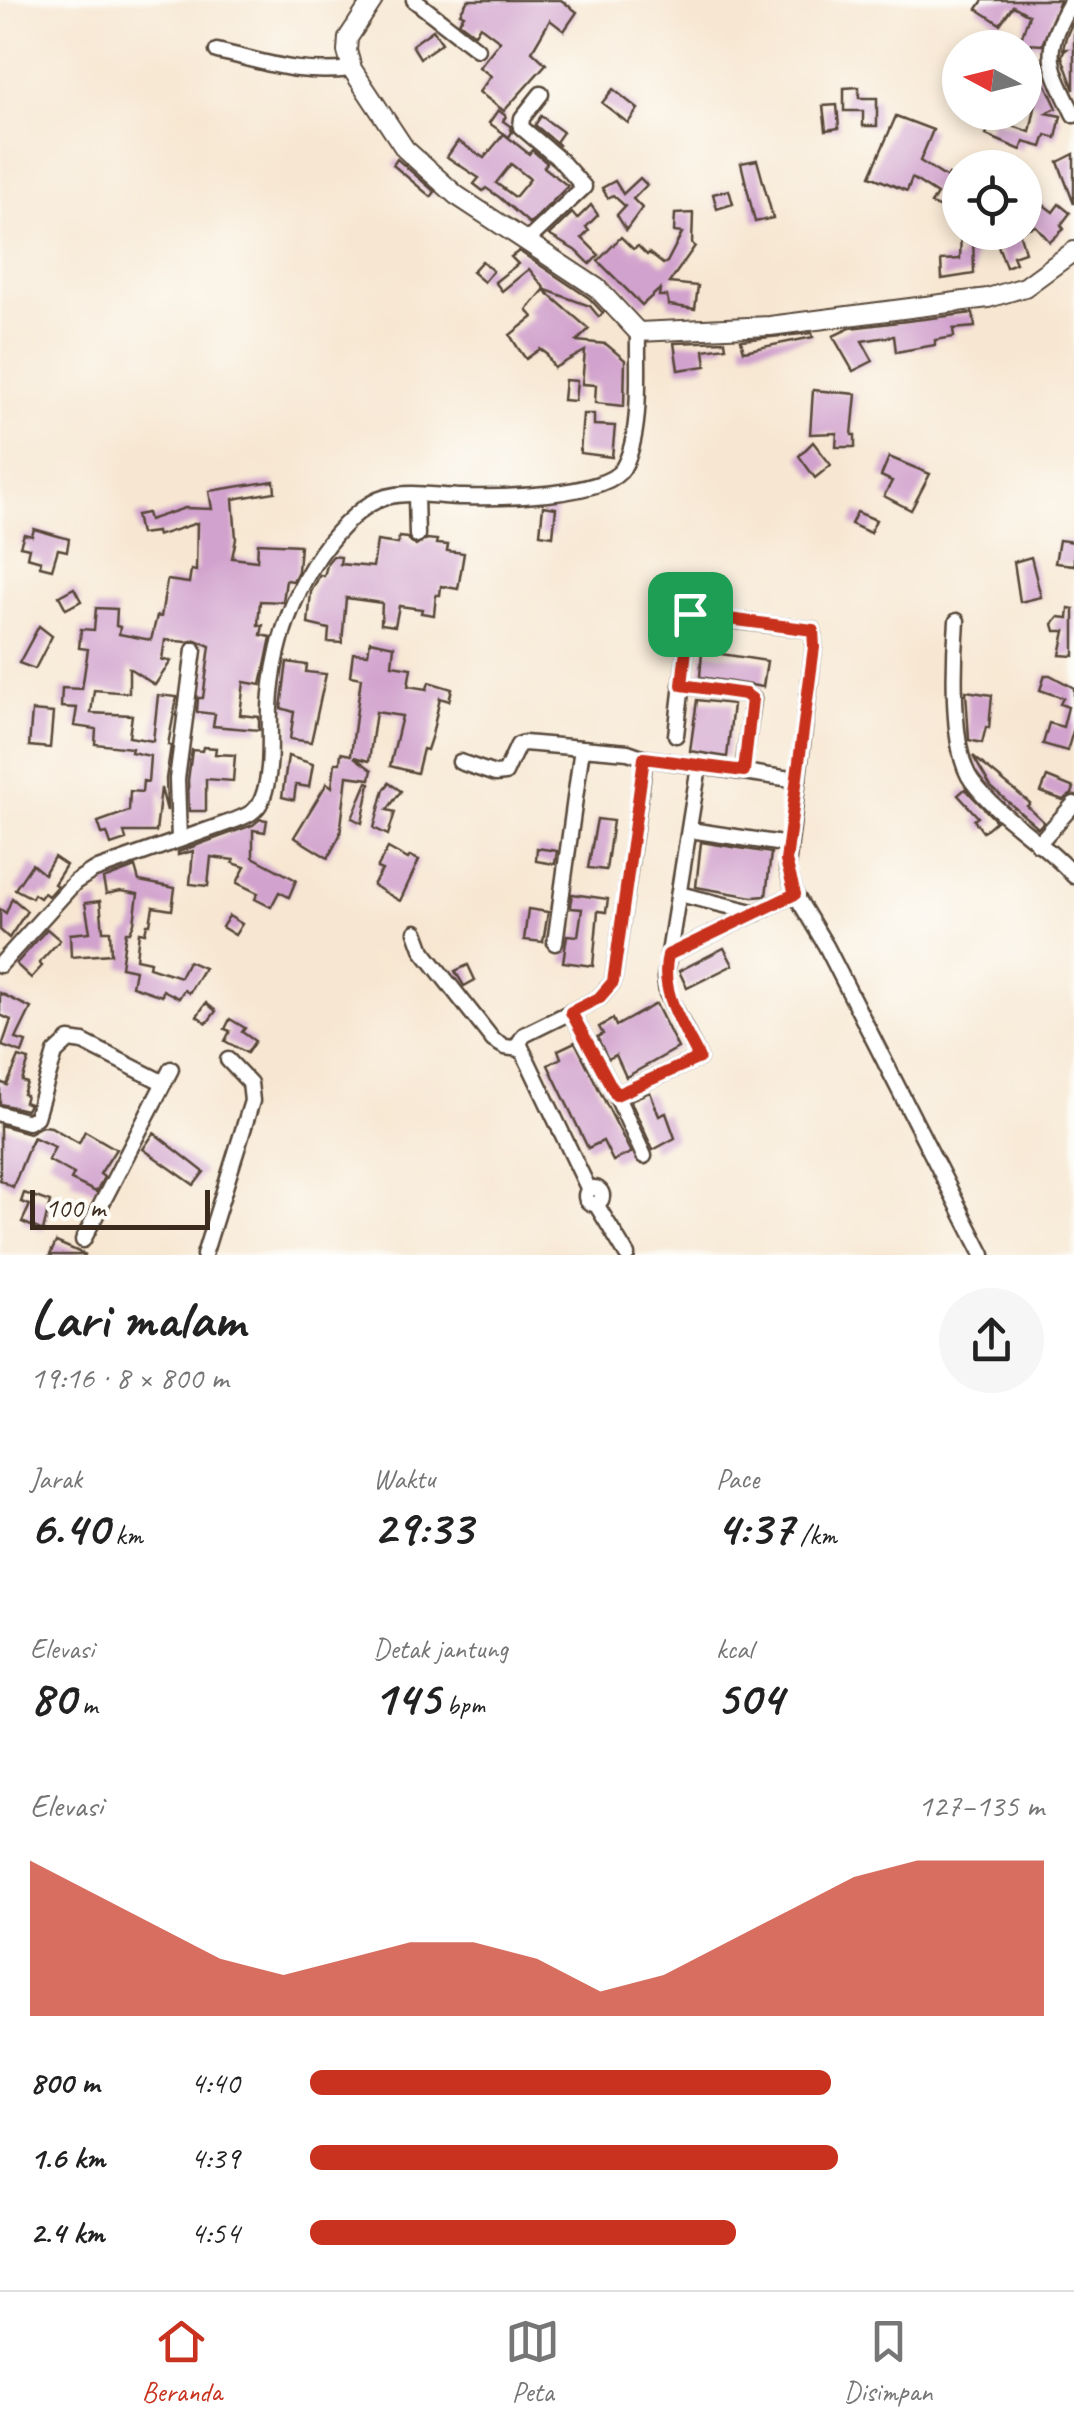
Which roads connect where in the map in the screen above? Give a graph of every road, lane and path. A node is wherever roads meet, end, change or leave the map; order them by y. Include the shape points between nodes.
1 (373, 0) edge
2 (414, 0) edge
3 (1072, 0) edge
4 (477, 49) dead end
5 (217, 51) dead end
6 (352, 68) junction
7 (541, 94) dead end
8 (1074, 115) edge
9 (528, 240) junction
10 (1074, 251) edge
11 (638, 332) junction
12 (416, 495) junction
13 (417, 535) dead end
14 (956, 621) dead end
15 (194, 650) dead end
16 (682, 685) junction
17 (676, 735) dead end
18 (582, 748) junction
19 (644, 758) junction
20 (460, 762) dead end
21 (699, 766) junction
22 (744, 771) junction
23 (798, 780) junction
24 (1074, 804) edge
25 (690, 830) junction
26 (179, 840) junction
27 (1038, 844) junction
28 (789, 846) junction
29 (1074, 876) edge
30 (679, 894) junction
31 (795, 894) junction
32 (757, 913) junction
33 (416, 932) dead end
34 (555, 943) dead end
35 (668, 955) junction
36 (0, 965) edge
37 (571, 1012) junction
38 (520, 1049) junction
39 (228, 1060) dead end
40 (616, 1095) junction
41 (0, 1114) edge
42 (644, 1156) dead end
43 (83, 1240) dead end
44 (204, 1255) edge
45 (627, 1255) edge
46 (982, 1255) edge

1 - 6 street via 348,38
2 - 4 street
3 - 8 street via 1054,32 1050,61
5 - 6 street via 296,71
6 - 9 street via 424,168
7 - 9 street via 520,127 584,187
9 - 11 street via 597,288
10 - 11 street via 1025,287 988,298 750,328
11 - 12 street via 634,429 616,478 521,496
12 - 13 street
12 - 26 street via 386,497 352,518 303,581 276,668 261,802 253,812
14 - 27 street via 964,766 970,780
15 - 26 street via 177,780
16 - 17 street
16 - 22 street via 752,699
16 - 23 street via 690,614 813,630
18 - 19 street
18 - 20 street via 524,742 505,773
18 - 34 street
19 - 21 street
19 - 37 street via 613,982
21 - 22 street
21 - 25 street
22 - 23 street
23 - 28 street
24 - 27 street
25 - 28 street
25 - 30 street
26 - 36 street via 75,882
27 - 29 street
28 - 31 street
30 - 32 street
30 - 35 street
31 - 32 street
31 - 46 street
32 - 35 street
33 - 38 street via 423,951 493,1040
35 - 40 street via 667,993 699,1058
37 - 38 street via 524,1035
37 - 40 street
38 - 45 street
39 - 44 street via 250,1083 252,1101
40 - 42 street
41 - 43 street via 28,1122 36,1117 55,1053 70,1040 168,1076

